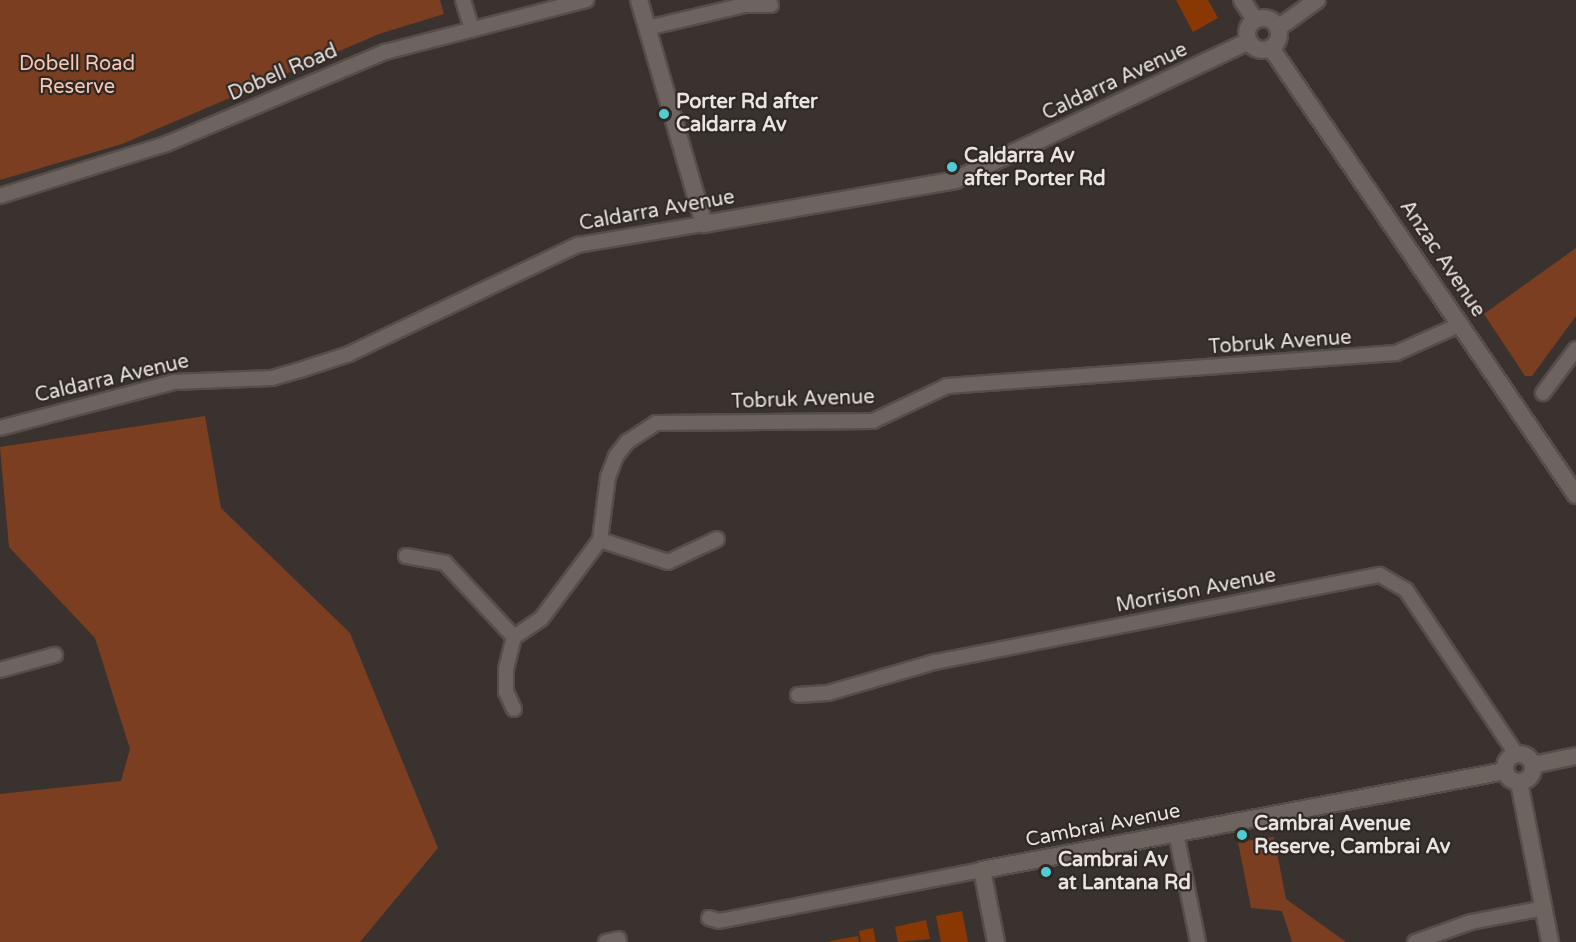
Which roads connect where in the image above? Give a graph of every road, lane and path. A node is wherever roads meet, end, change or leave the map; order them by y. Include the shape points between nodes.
1 (462, 0) edge
2 (586, 0) edge
3 (639, 0) edge
4 (1242, 0) edge
5 (1317, 0) edge
6 (771, 5) dead end
7 (1255, 20) junction
8 (648, 28) junction
9 (1278, 28) junction
10 (472, 30) junction
11 (1249, 41) junction
12 (1271, 48) junction
13 (0, 196) edge
14 (704, 224) junction
15 (1461, 324) junction
16 (1576, 349) edge
17 (1543, 393) dead end
18 (0, 428) edge
19 (1576, 495) edge
20 (717, 539) dead end
21 (600, 540) junction
22 (406, 556) dead end
23 (514, 638) junction
24 (55, 655) dead end
25 (0, 670) edge
26 (798, 695) dead end
27 (514, 709) dead end
28 (1516, 754) junction
29 (1576, 756) edge
30 (1533, 765) junction
31 (1505, 771) junction
32 (1519, 782) junction
33 (1176, 834) junction
34 (982, 870) junction
35 (1544, 908) junction
36 (709, 918) dead end
37 (996, 942) edge
38 (1198, 942) edge
39 (1415, 942) edge
40 (1550, 942) edge

1 - 10 street
2 - 10 street, Dobell Road
3 - 8 street
4 - 7 street
5 - 9 street
6 - 8 street via 745,5
7 - 9 street via 1270,20
7 - 11 street via 1247,31
8 - 14 street
9 - 12 street
10 - 13 street, Dobell Road via 385,52 166,144
11 - 12 street via 1258,49
11 - 14 street, Caldarra Avenue via 955,180
12 - 15 street, Anzac Avenue
14 - 18 street, Caldarra Avenue via 578,245 349,354 300,370 272,378 174,382
15 - 19 street, Anzac Avenue
15 - 21 street, Tobruk Avenue via 1396,354 947,386 873,421 656,423 627,442 616,456 608,477
16 - 17 street
20 - 21 street via 668,562
21 - 23 street, Tobruk Avenue via 541,619
22 - 23 street via 445,563
23 - 27 street via 506,669 506,692
24 - 25 street
26 - 28 street, Morrison Avenue via 828,693 935,662 1380,575 1406,590
28 - 30 street via 1525,754
28 - 31 street
29 - 30 street
30 - 32 street via 1530,777
31 - 32 street
31 - 33 street, Cambrai Avenue
32 - 35 street
33 - 34 street, Cambrai Avenue
33 - 38 street
34 - 36 street, Cambrai Avenue via 718,921
34 - 37 street
35 - 39 street via 1471,922
35 - 40 street

